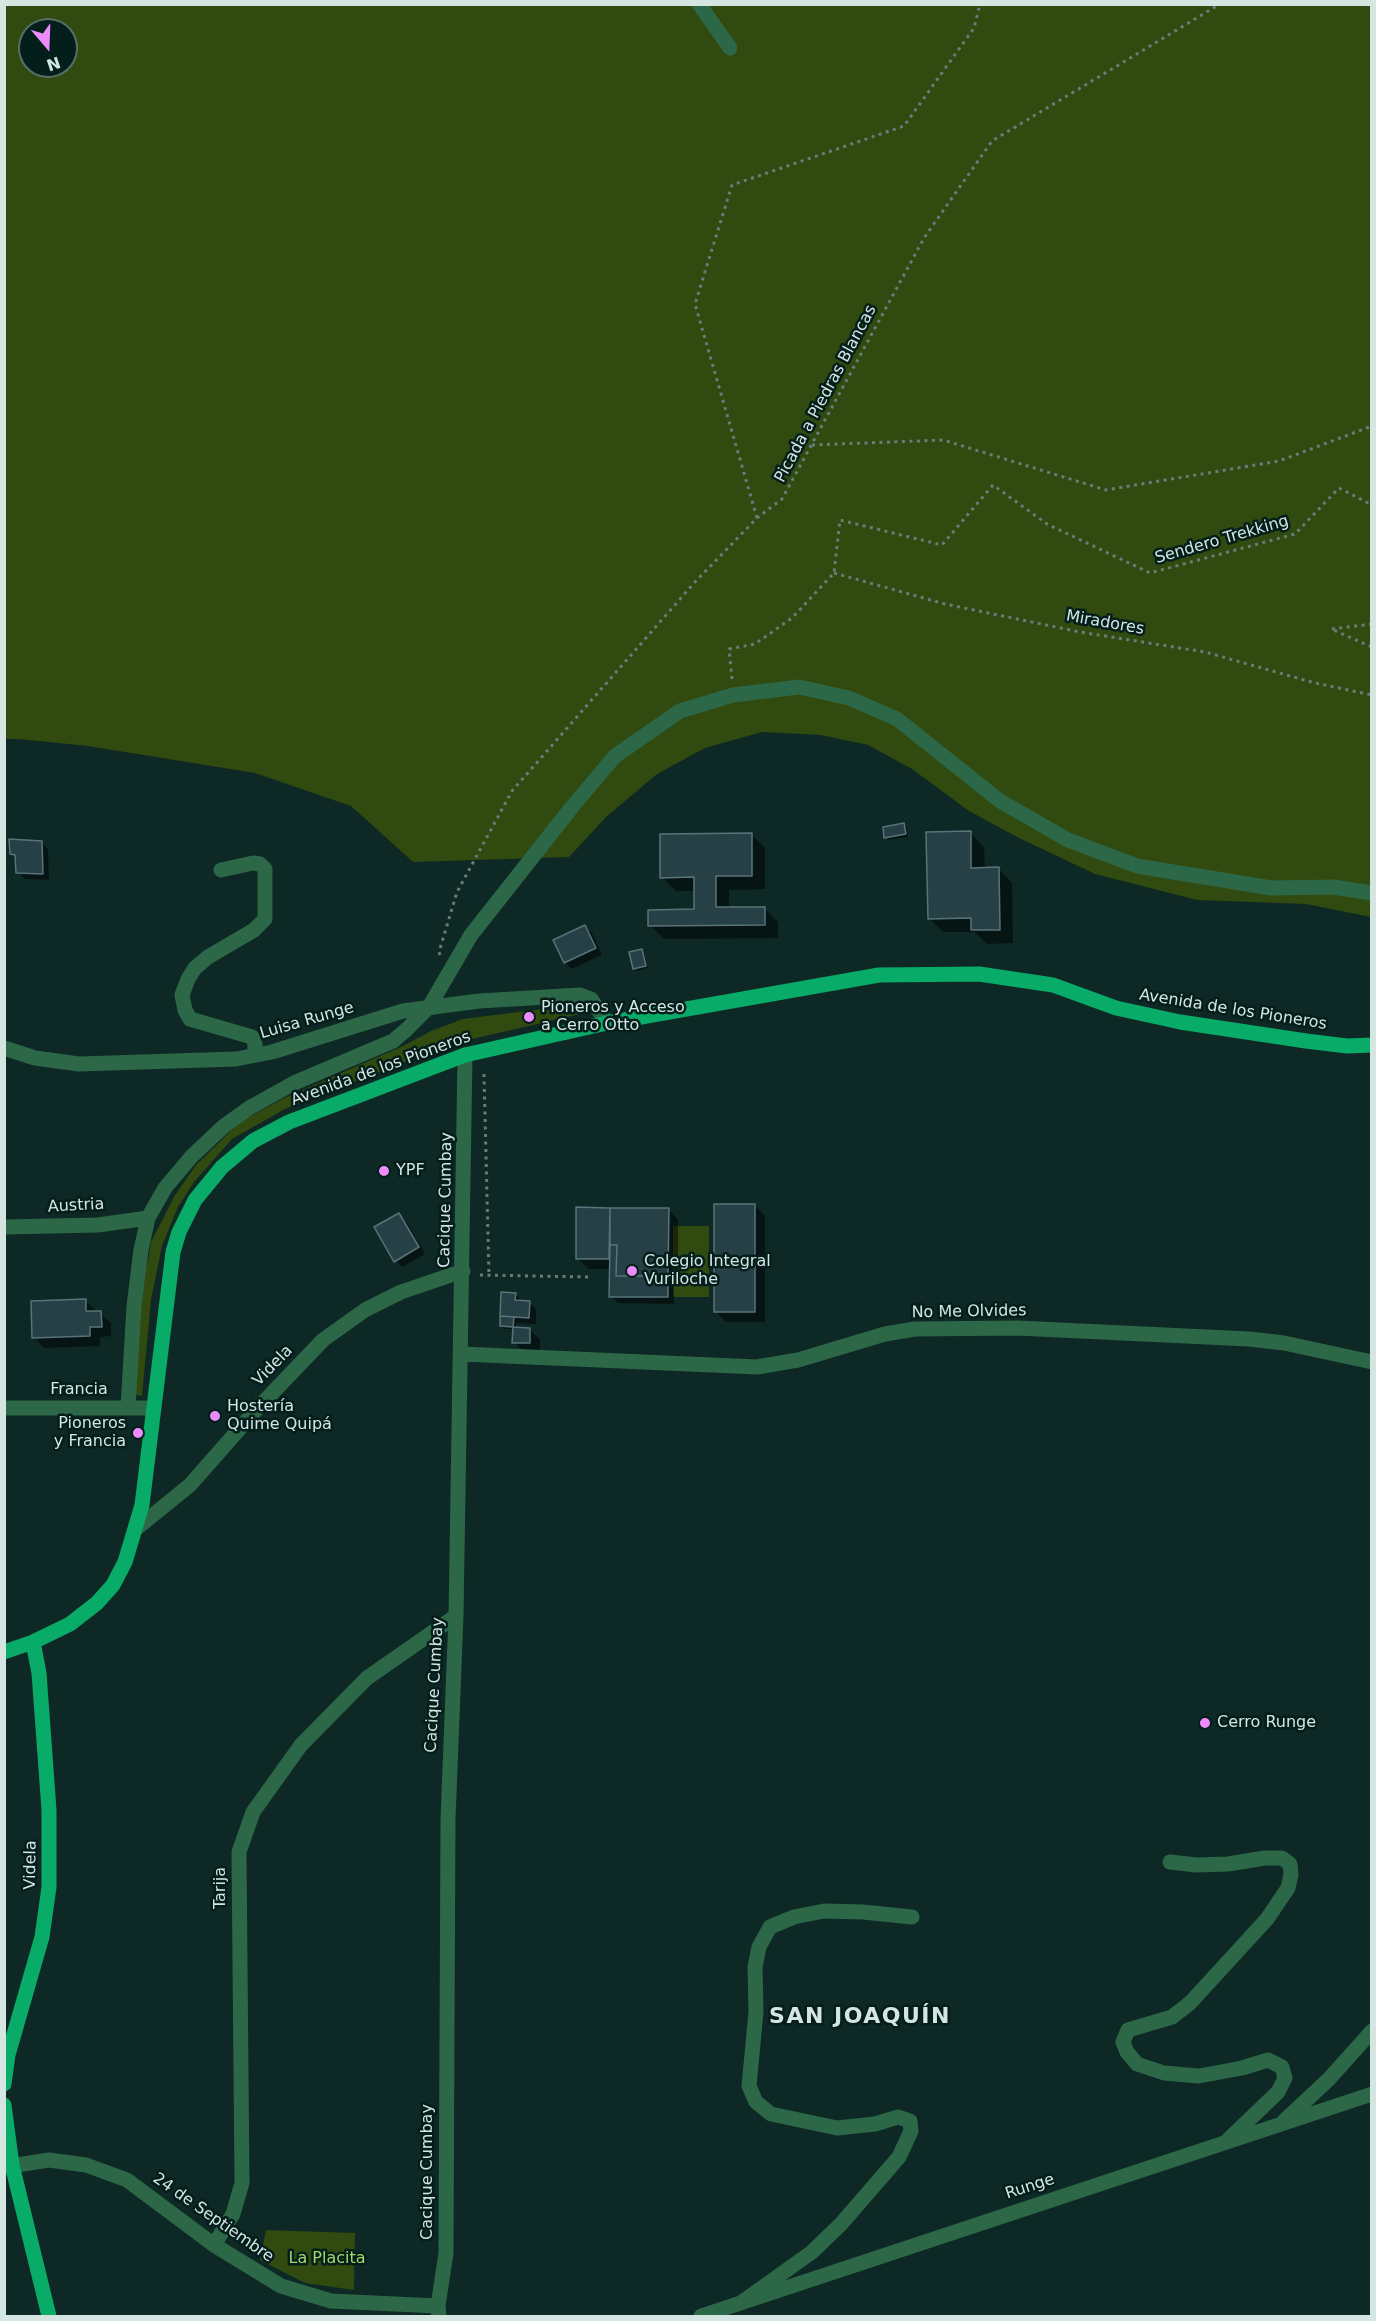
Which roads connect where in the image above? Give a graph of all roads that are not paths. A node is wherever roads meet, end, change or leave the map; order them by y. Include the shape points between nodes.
1 (699, 4) edge
2 (730, 48) dead end
3 (220, 870) dead end
4 (1371, 893) edge
5 (429, 1007) junction
6 (607, 1023) junction
7 (1371, 1045) edge
8 (4, 1048) edge
9 (255, 1055) junction
10 (465, 1056) junction
11 (148, 1218) junction
12 (4, 1227) edge
13 (463, 1271) junction
14 (462, 1354) junction
15 (1371, 1362) edge
16 (153, 1407) junction
17 (4, 1408) edge
18 (128, 1408) junction
19 (137, 1528) junction
20 (456, 1616) junction
21 (33, 1642) junction
22 (4, 1652) edge
23 (1170, 1862) dead end
24 (912, 1917) dead end
25 (1371, 2031) edge
26 (4, 2084) edge
27 (1371, 2094) edge
28 (4, 2105) edge
29 (1279, 2125) junction
30 (1226, 2142) junction
31 (8, 2166) edge
32 (214, 2244) junction
33 (742, 2302) junction
34 (439, 2311) edge
35 (49, 2316) edge
36 (701, 2316) edge

1 - 2 street
3 - 9 street via 260,864 265,870 265,919 195,968 182,994 185,1010 190,1019 252,1037
4 - 5 street via 1333,887 1271,888 1137,866 1068,840 1000,801 897,719 849,698 799,687 733,695 680,711 615,756 471,935
5 - 6 street, Luisa Runge via 580,995 591,999
5 - 9 street, Luisa Runge via 403,1011
5 - 11 street via 393,1041 294,1083 224,1126 165,1188
6 - 7 main road, Avenida de los Pioneros via 879,975 979,974 1053,985 1116,1008 1180,1022 1347,1046
6 - 10 main road, Avenida de los Pioneros
8 - 9 street, Luisa Runge via 35,1058 79,1064 236,1059
10 - 13 street, Cacique Cumbay
10 - 16 main road, Avenida de los Pioneros via 289,1122 253,1141 222,1167 195,1200 173,1252
11 - 12 street, Austria via 98,1225
11 - 18 street via 134,1306
13 - 14 street, Cacique Cumbay
13 - 19 street, Videla via 401,1292 365,1310 323,1341 190,1485
14 - 15 street, No Me Olvides via 758,1367 789,1363 915,1329 1017,1328 1284,1342
14 - 20 street, Cacique Cumbay
16 - 18 street, Francia
16 - 19 main road, Avenida de los Pioneros
17 - 18 street, Francia
19 - 21 main road, Avenida de los Pioneros via 125,1562 105,1594 70,1624
20 - 32 street, Tarija via 367,1678 301,1745 253,1812 239,1852 242,2183 233,2214
20 - 34 street, Cacique Cumbay via 448,1819 446,2253
21 - 22 main road, Avenida de los Pioneros
21 - 26 main road, Videla via 50,1810 49,1887 42,1937 8,2055
23 - 30 street via 1228,1864 1282,1858 1290,1864 1288,1888 1267,1919 1190,2003 1172,2017 1128,2030 1123,2042 1137,2064 1164,2073 1199,2076 1268,2060 1282,2067 1285,2078 1278,2092
24 - 33 street via 824,1911 770,1927 759,1947 749,2086 756,2102 771,2114 837,2128 898,2117 910,2121 911,2131 899,2157 841,2224 812,2252
25 - 29 street via 1329,2079
27 - 29 street, Runge
28 - 31 main road
29 - 30 street, Runge
30 - 33 street, Runge
31 - 32 street, 24 de Septiembre via 49,2160 86,2165 127,2180
31 - 35 main road
32 - 34 street, 24 de Septiembre via 281,2286 331,2301
33 - 36 street, Runge

